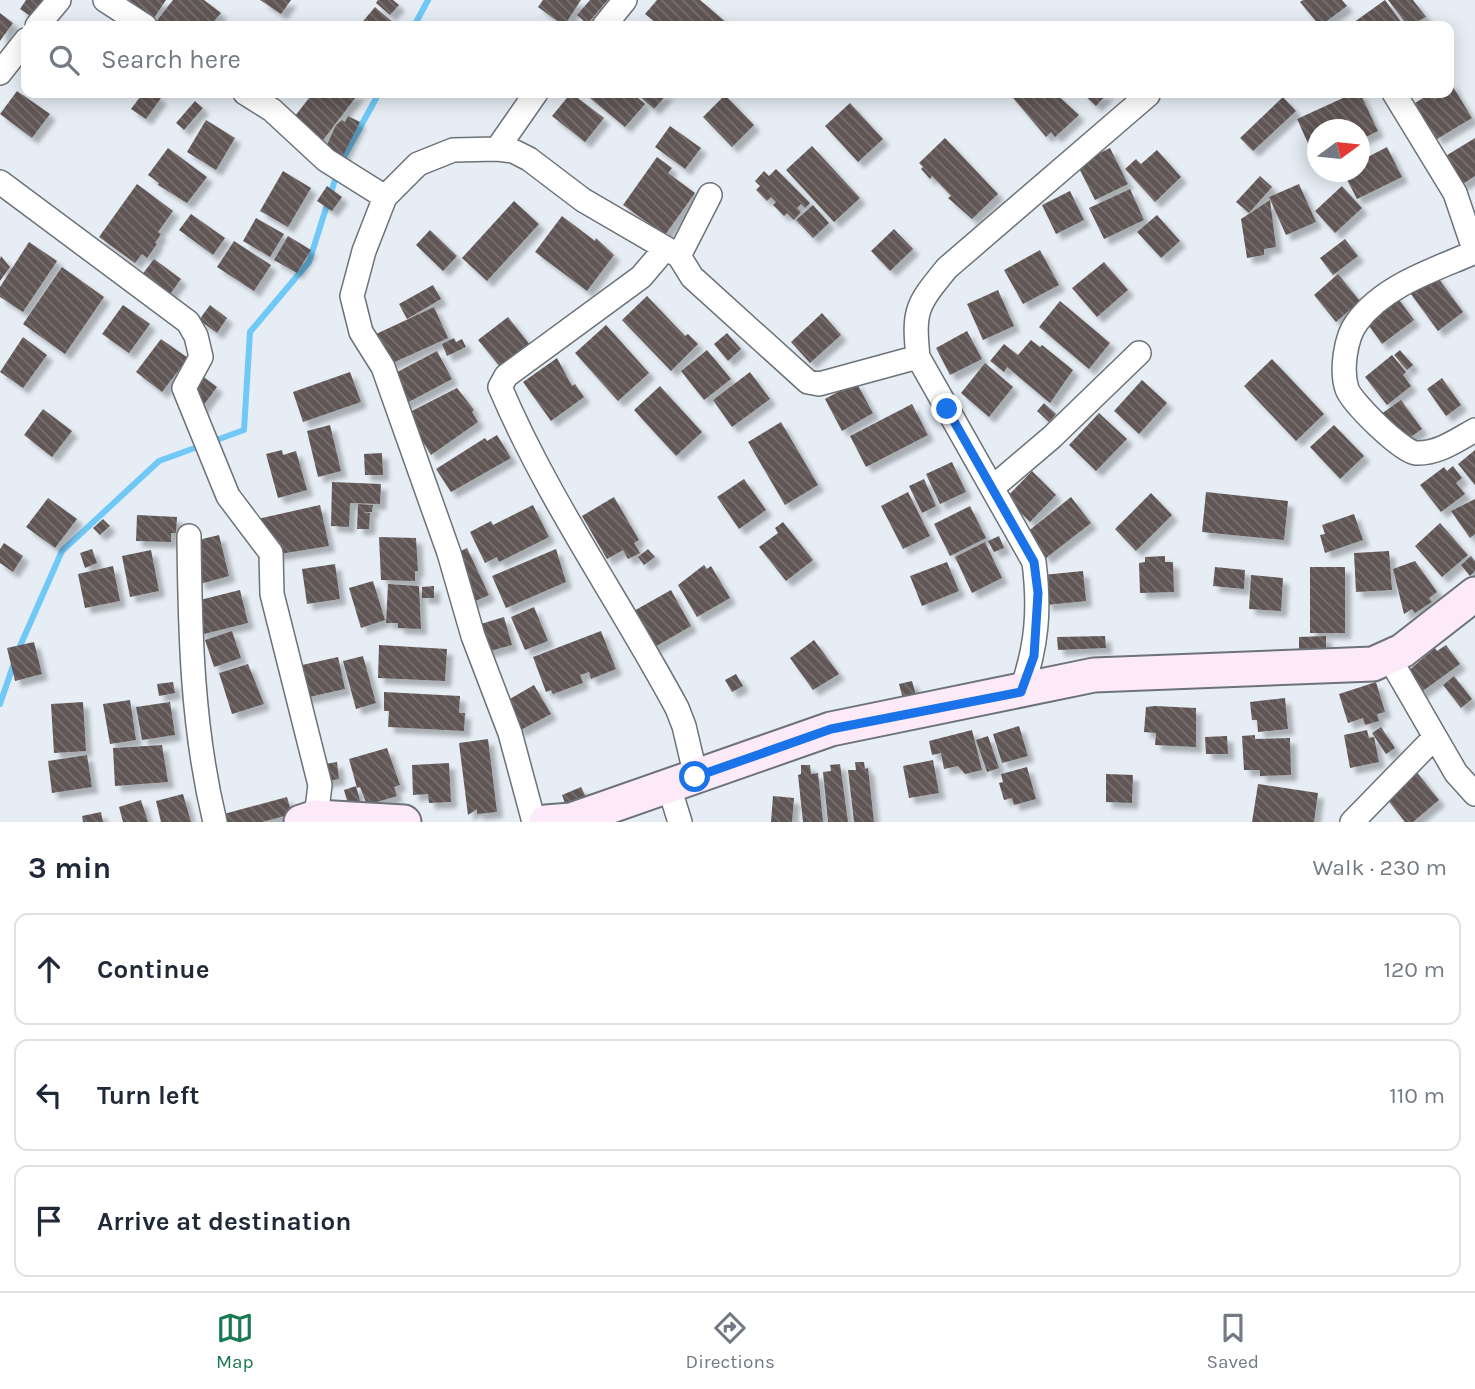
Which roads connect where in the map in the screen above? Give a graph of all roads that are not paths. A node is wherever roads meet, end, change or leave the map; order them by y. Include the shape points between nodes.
1 (59, 0) edge
2 (105, 0) edge
3 (625, 0) edge
4 (41, 21) edge
5 (137, 21) edge
6 (608, 21) edge
7 (21, 47) edge
8 (0, 74) edge
9 (254, 98) edge
10 (532, 98) edge
11 (1145, 98) edge
12 (1397, 98) edge
13 (496, 149) junction
14 (0, 182) edge
15 (710, 195) dead end
16 (385, 197) junction
17 (1475, 252) edge
18 (672, 253) junction
19 (1139, 353) dead end
20 (918, 357) junction
21 (1475, 430) edge
22 (992, 488) junction
23 (189, 536) dead end
24 (1475, 594) edge
25 (1390, 659) junction
26 (1021, 692) junction
27 (1435, 737) junction
28 (682, 782) junction
29 (1475, 794) edge
30 (309, 820) edge
31 (215, 822) edge
32 (404, 822) edge
33 (534, 822) edge
34 (546, 822) edge
35 (680, 822) edge
36 (1352, 822) edge

1 - 4 street
2 - 5 street
3 - 6 street
7 - 8 street
9 - 16 street via 326,160
10 - 13 street
11 - 20 street via 947,268 919,301 915,325
12 - 17 street via 1455,193
13 - 16 street via 453,150 418,164
13 - 18 street via 529,159 583,200
14 - 30 street via 188,323 196,336 201,357 184,388 228,496 271,553 272,594 320,785
15 - 18 street
16 - 33 street via 352,296 361,332 383,367 449,553 473,636 510,733
17 - 21 street via 1387,295 1356,323 1344,359 1348,390 1396,444 1413,453 1432,453
18 - 20 street via 692,277 808,383 819,384
18 - 28 street via 506,376 500,387 538,465 677,708 684,726
19 - 22 street
20 - 22 street
22 - 26 street via 1034,562 1038,593 1034,656
23 - 31 street via 195,712
24 - 25 street
25 - 26 street via 1373,664 1094,675
25 - 27 street
26 - 28 street via 831,729
27 - 29 street
27 - 36 street
28 - 34 street via 571,820
28 - 35 street
30 - 32 street

